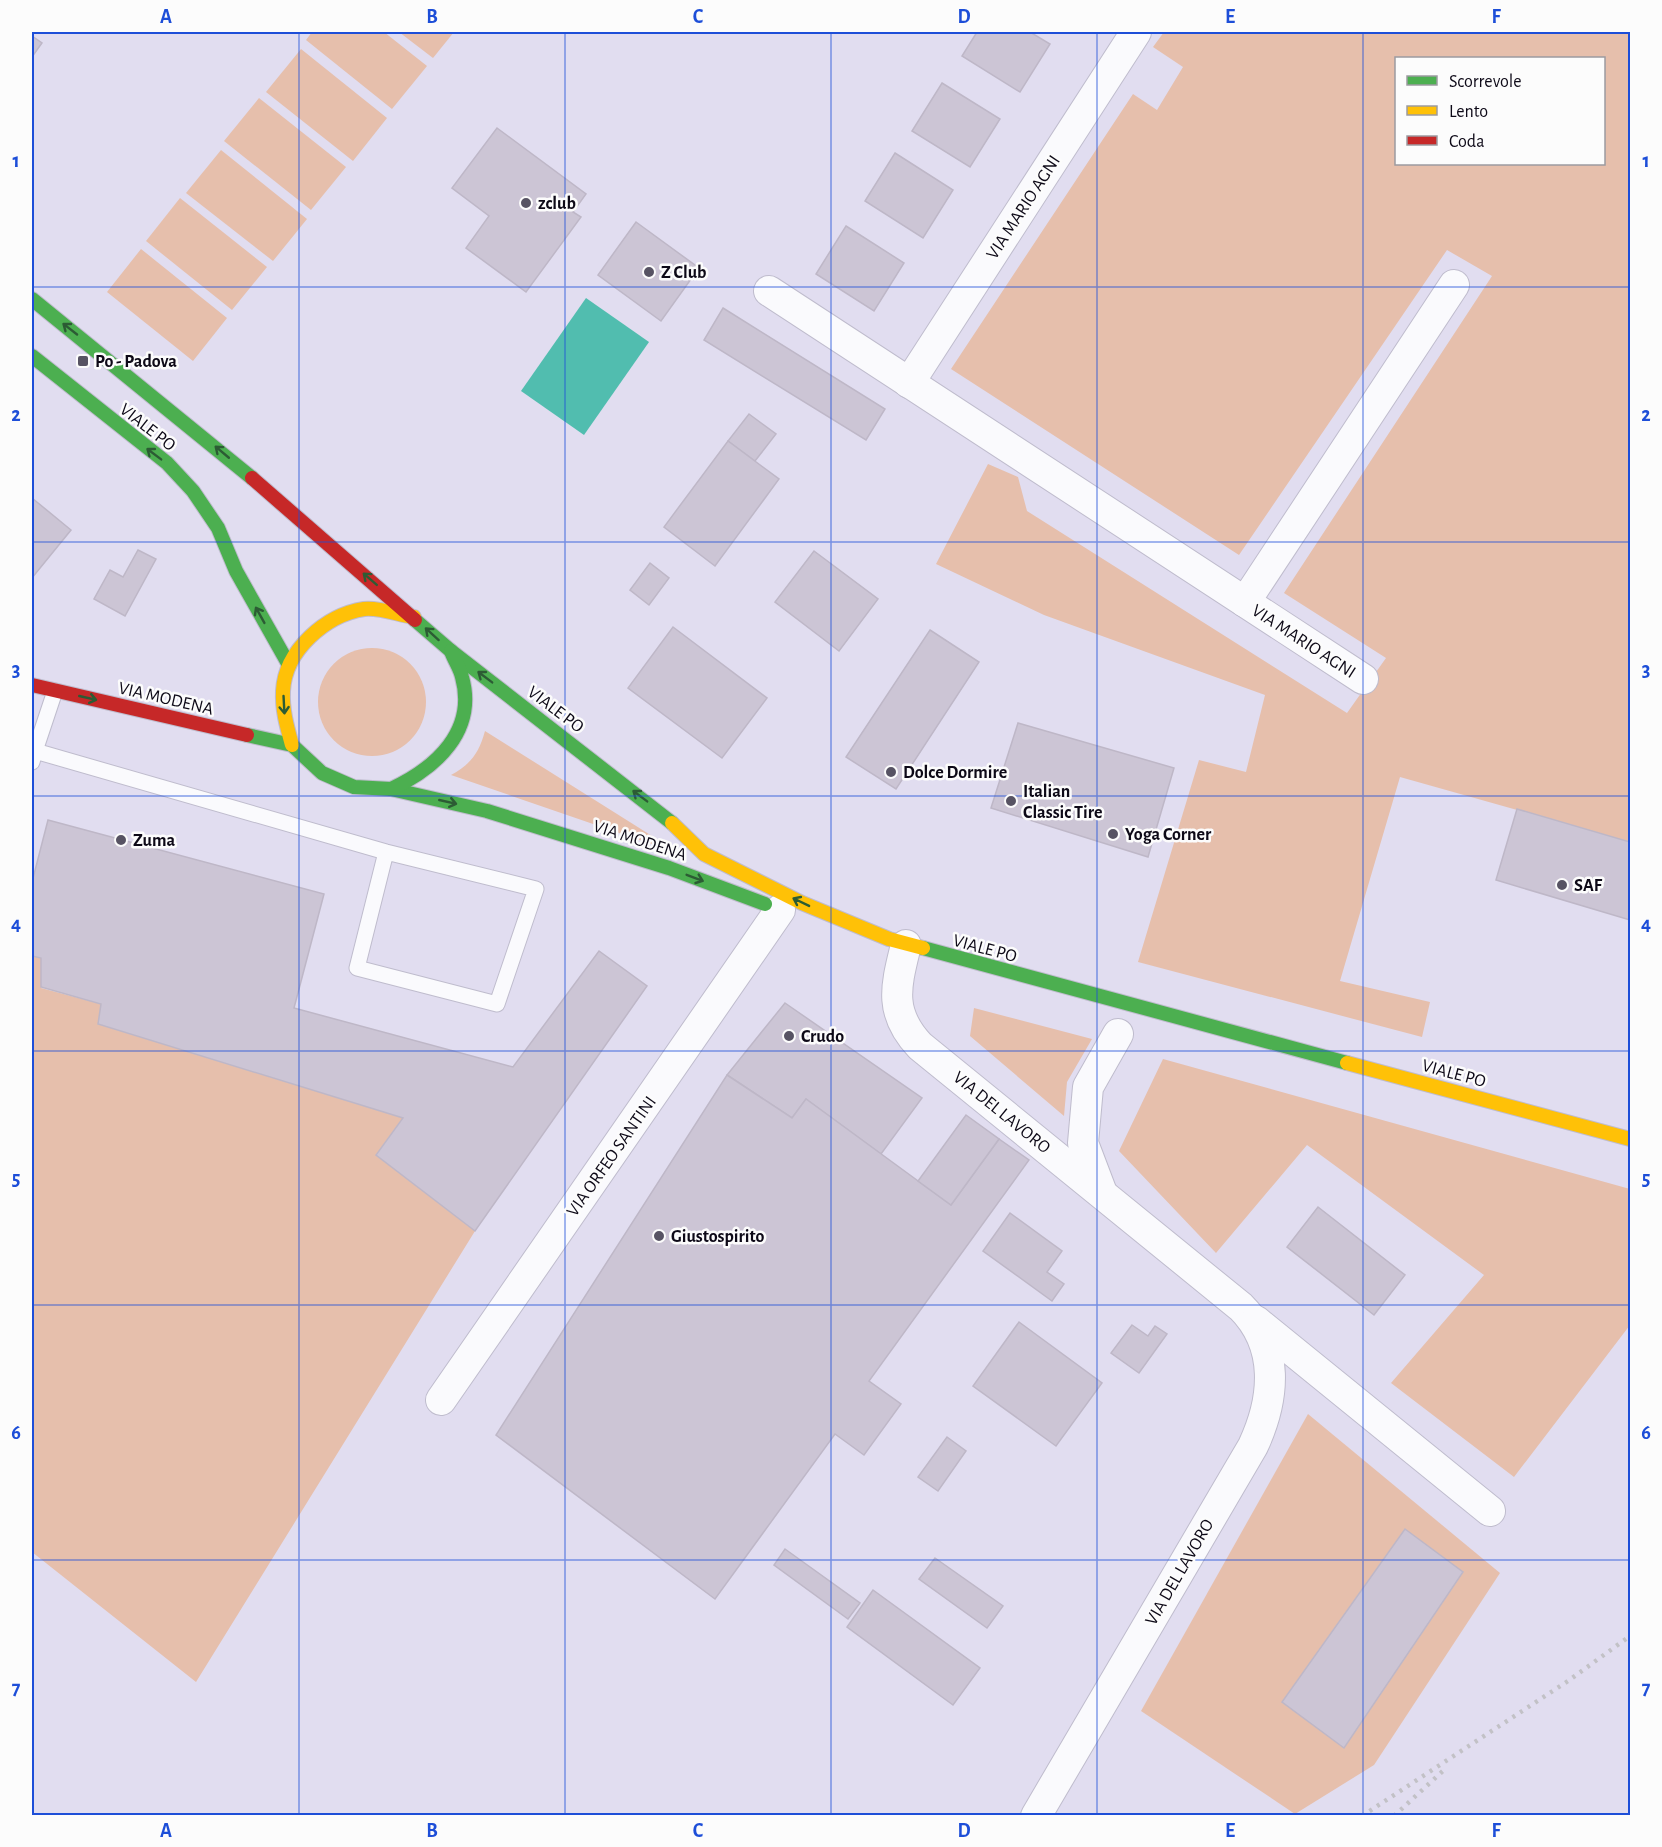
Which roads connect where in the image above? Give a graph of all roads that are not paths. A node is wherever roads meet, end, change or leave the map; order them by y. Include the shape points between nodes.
1 (1136, 32) edge
2 (1454, 285) dead end
3 (769, 291) dead end
4 (32, 299) edge
5 (32, 356) edge
6 (909, 383) junction
7 (1245, 602) junction
8 (414, 618) junction
9 (451, 651) junction
10 (289, 666) junction
11 (1363, 679) dead end
12 (32, 685) edge
13 (55, 691) junction
14 (292, 745) junction
15 (33, 756) edge
16 (391, 789) junction
17 (386, 852) junction
18 (780, 910) junction
19 (874, 934) junction
20 (906, 945) junction
21 (1118, 1034) dead end
22 (1630, 1139) edge
23 (1102, 1193) junction
24 (1251, 1318) junction
25 (441, 1400) dead end
26 (1490, 1511) dead end
27 (1036, 1815) edge

1 - 6 street, VIA MARIO AGNI
2 - 7 street, VIA MARIO AGNI
3 - 6 street, VIA MARIO AGNI
8 -> 4 main road, VIALE PO via 216,446
10 -> 5 main road, VIALE PO via 236,571 218,528 193,491 167,464
6 - 7 street, VIA MARIO AGNI
7 - 11 street, VIA MARIO AGNI
9 -> 8 main road, VIALE PO
8 - 10 main road via 365,609 319,626
9 - 16 main road, VIA MODENA via 462,679 464,709 456,738 438,763
19 -> 9 main road, VIALE PO via 704,854 662,813
10 -> 14 main road via 283,690
12 - 13 main road, VIA MODENA
13 -> 14 main road, VIA MODENA
13 - 15 lane
14 - 16 main road, VIA MODENA via 322,773 354,787
15 - 17 lane
16 -> 18 main road, VIA MODENA via 498,814 669,867
17 - 17 lane via 357,968 497,1004 536,889
18 - 19 main road, VIA MODENA
18 - 25 street, VIA ORFEO SANTINI
19 - 20 main road, VIALE PO
20 - 22 main road, VIALE PO
20 - 23 street, VIA DEL LAVORO via 897,995 901,1020 908,1033
21 - 23 street via 1088,1087 1083,1143
23 - 24 street, VIA DEL LAVORO
24 - 26 street, VIA DEL LAVORO
24 - 27 street, VIA DEL LAVORO via 1266,1345 1271,1371 1269,1402 1261,1428

